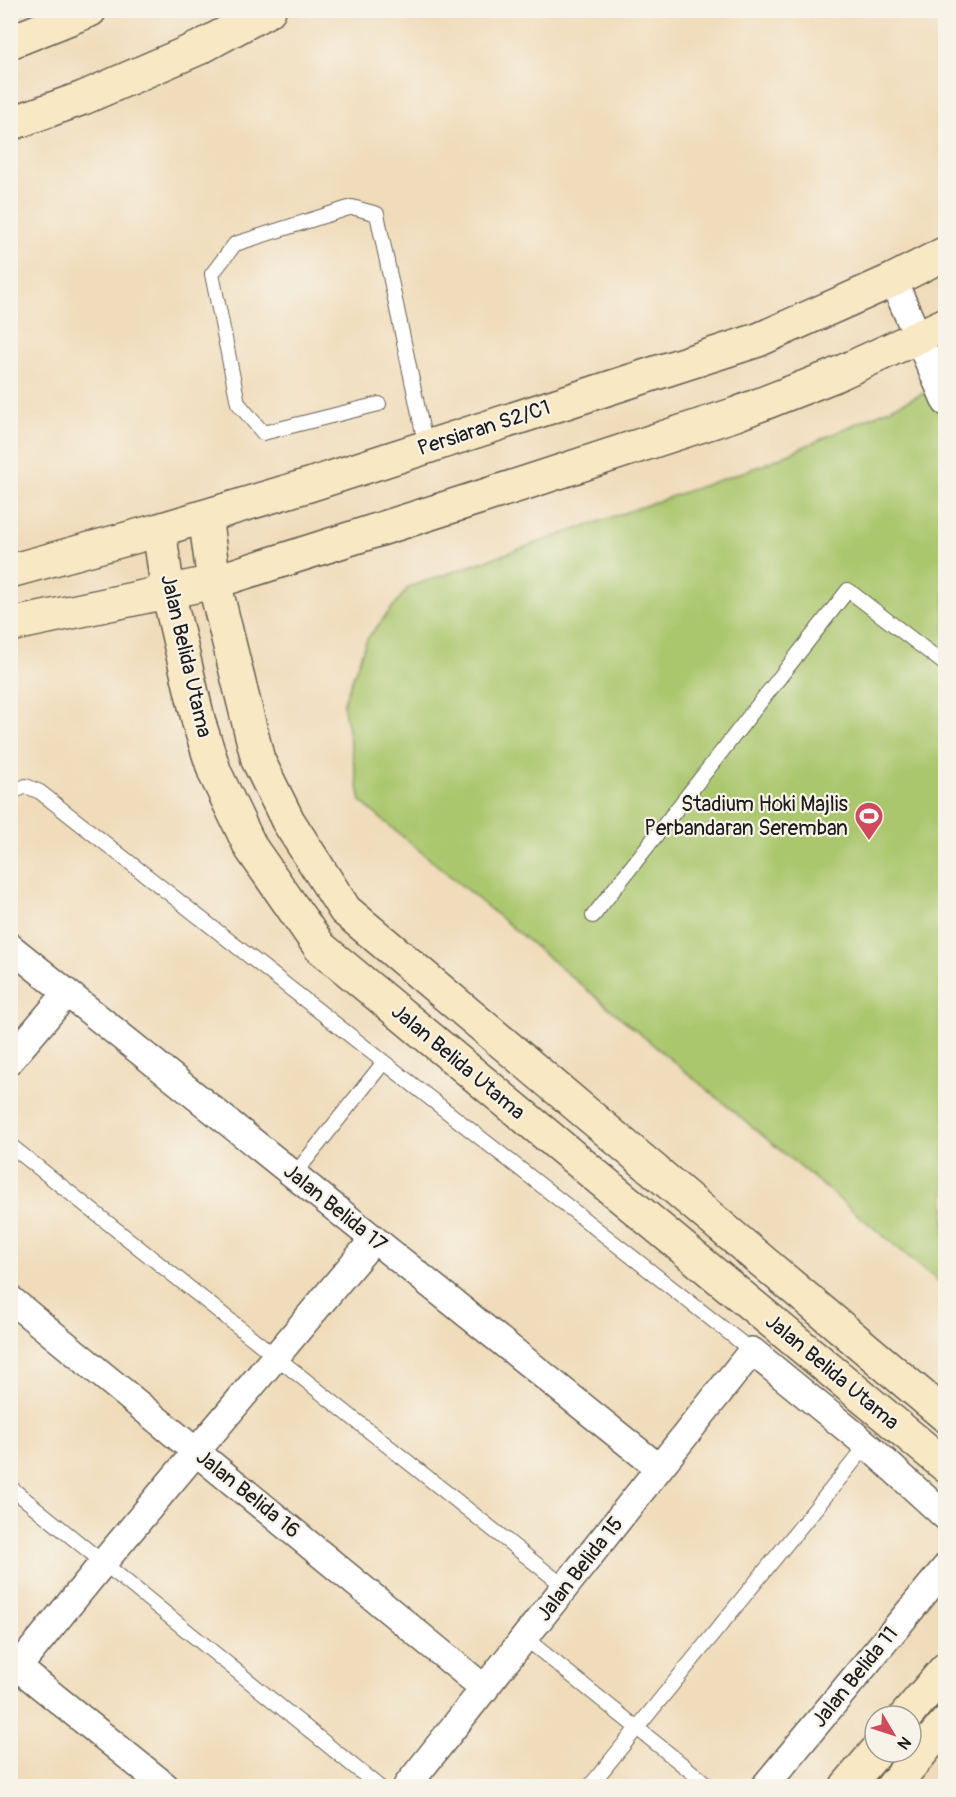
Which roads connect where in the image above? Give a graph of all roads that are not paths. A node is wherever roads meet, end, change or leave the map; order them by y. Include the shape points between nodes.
1 (90, 10) edge
2 (269, 10) edge
3 (10, 42) edge
4 (10, 124) edge
5 (944, 258) edge
6 (893, 280) junction
7 (931, 330) edge
8 (945, 402) edge
9 (379, 404) dead end
10 (426, 447) junction
11 (205, 516) junction
12 (159, 530) junction
13 (10, 571) edge
14 (214, 582) junction
15 (168, 592) junction
16 (10, 625) edge
17 (945, 665) edge
18 (10, 794) edge
19 (593, 916) dead end
20 (10, 948) edge
21 (67, 993) junction
22 (10, 1060) edge
23 (384, 1062) junction
24 (10, 1145) edge
25 (294, 1175) junction
26 (374, 1239) junction
27 (10, 1299) edge
28 (753, 1351) junction
29 (277, 1357) junction
30 (945, 1416) edge
31 (867, 1444) junction
32 (196, 1451) junction
33 (945, 1466) edge
34 (659, 1468) junction
35 (10, 1487) edge
36 (945, 1517) edge
37 (103, 1563) junction
38 (945, 1567) edge
39 (565, 1587) junction
40 (525, 1638) junction
41 (14, 1664) edge
42 (945, 1669) edge
43 (485, 1689) junction
44 (916, 1704) edge
45 (945, 1723) edge
46 (637, 1728) junction
47 (866, 1764) edge
48 (165, 1786) edge
49 (378, 1786) edge
50 (407, 1786) edge
51 (590, 1786) edge
52 (710, 1786) edge
53 (765, 1786) edge
54 (847, 1786) edge
55 (893, 1786) edge

1 - 3 main road
2 - 4 main road via 201,47 83,98
5 - 6 main road, Persiaran S2/C1
6 - 7 street
6 - 10 main road, Persiaran S2/C1 via 758,340
7 - 8 street
7 - 14 main road via 833,376 736,414
9 - 10 lane via 263,433 238,403 212,274 235,244 352,207 377,214
10 - 11 main road, Persiaran S2/C1
11 - 12 main road, Persiaran S2/C1
11 - 14 main road, Jalan Belida Utama
12 - 13 main road, Persiaran S2/C1
12 - 15 main road, Jalan Belida Utama
14 - 15 main road
14 - 30 main road, Jalan Belida Utama via 258,760 288,820 345,910
15 - 16 main road
15 - 33 main road, Jalan Belida Utama via 215,773 251,848 320,947
17 - 19 lane via 848,590
18 - 23 lane via 26,786 40,792
20 - 21 street, Jalan Belida 17
21 - 22 street
21 - 25 street, Jalan Belida 17
23 - 25 lane
23 - 28 lane
24 - 29 lane
25 - 26 street, Jalan Belida 17
26 - 29 street
26 - 34 street, Jalan Belida 17
27 - 32 street, Jalan Belida 16
28 - 31 street
28 - 34 street, Jalan Belida 15
29 - 32 street
29 - 39 lane
31 - 36 street
31 - 46 lane
32 - 37 street
32 - 43 street, Jalan Belida 16
34 - 39 street, Jalan Belida 15
35 - 37 lane
37 - 41 street
37 - 49 lane
38 - 53 street, Jalan Belida 11
39 - 40 street, Jalan Belida 15
40 - 43 street, Jalan Belida 15
40 - 46 lane
41 - 48 street
42 - 44 main road
43 - 50 street, Jalan Belida 15
45 - 55 main road
46 - 51 lane
46 - 52 lane
47 - 54 main road

